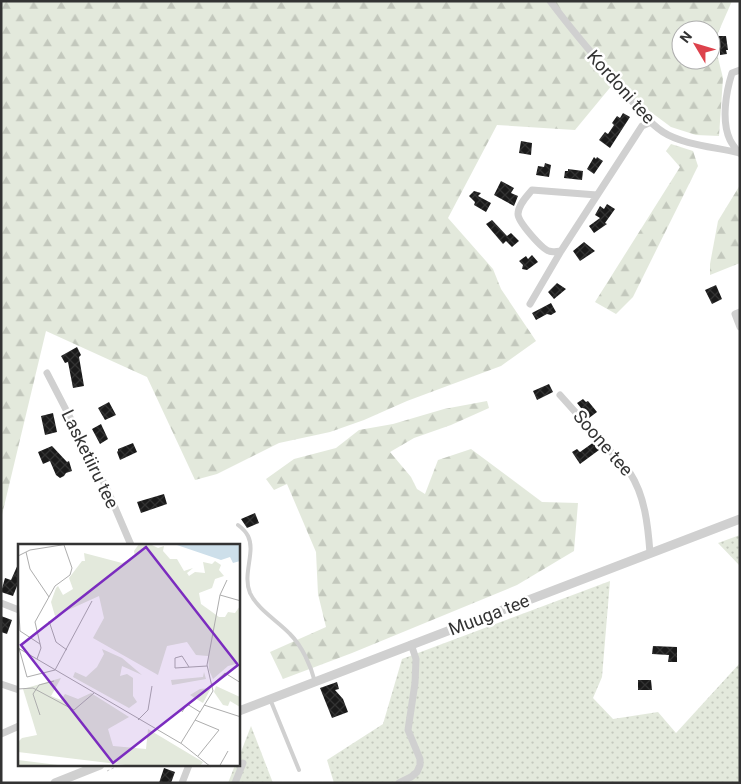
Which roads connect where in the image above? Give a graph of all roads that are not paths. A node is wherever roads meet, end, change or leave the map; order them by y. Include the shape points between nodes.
1 (550, 1) edge
2 (740, 70) edge
3 (651, 122) junction
4 (740, 153) edge
5 (597, 195) junction
6 (561, 251) junction
7 (530, 304) dead end
8 (740, 312) edge
9 (740, 327) edge
10 (47, 373) dead end
11 (560, 395) dead end
12 (740, 519) edge
13 (238, 525) dead end
14 (131, 544) edge
15 (650, 553) junction
16 (1, 603) edge
17 (18, 610) edge
18 (411, 644) junction
19 (315, 682) junction
20 (1, 684) edge
21 (18, 690) edge
22 (270, 699) junction
23 (240, 711) edge
24 (18, 726) edge
25 (1, 734) edge
26 (243, 763) dead end
27 (98, 766) edge
28 (189, 766) edge
29 (299, 770) dead end
30 (55, 783) edge
31 (182, 783) edge
32 (235, 783) edge
33 (399, 783) edge

1 - 3 street, Kordoni tee via 575,35
2 - 4 street via 732,73 728,85 724,118 730,140
3 - 4 street, Kordoni tee via 683,142
3 - 5 street via 642,126
5 - 6 street
5 - 6 street via 532,190 524,200 518,213 520,221 545,249
6 - 7 street
8 - 9 street via 735,314
10 - 14 street, Lasketiiru tee via 107,489
11 - 15 street, Soone tee via 638,486
12 - 15 street, Muuga tee
13 - 19 lane via 248,534 250,541 246,576 250,593 292,636
15 - 18 street, Muuga tee
16 - 17 street
18 - 19 street, Muuga tee
18 - 33 street via 416,659 408,730 420,765 417,772
19 - 22 street, Muuga tee
20 - 21 street
22 - 23 street, Muuga tee
22 - 29 lane
24 - 25 street
26 - 32 street
27 - 30 street
28 - 31 street

